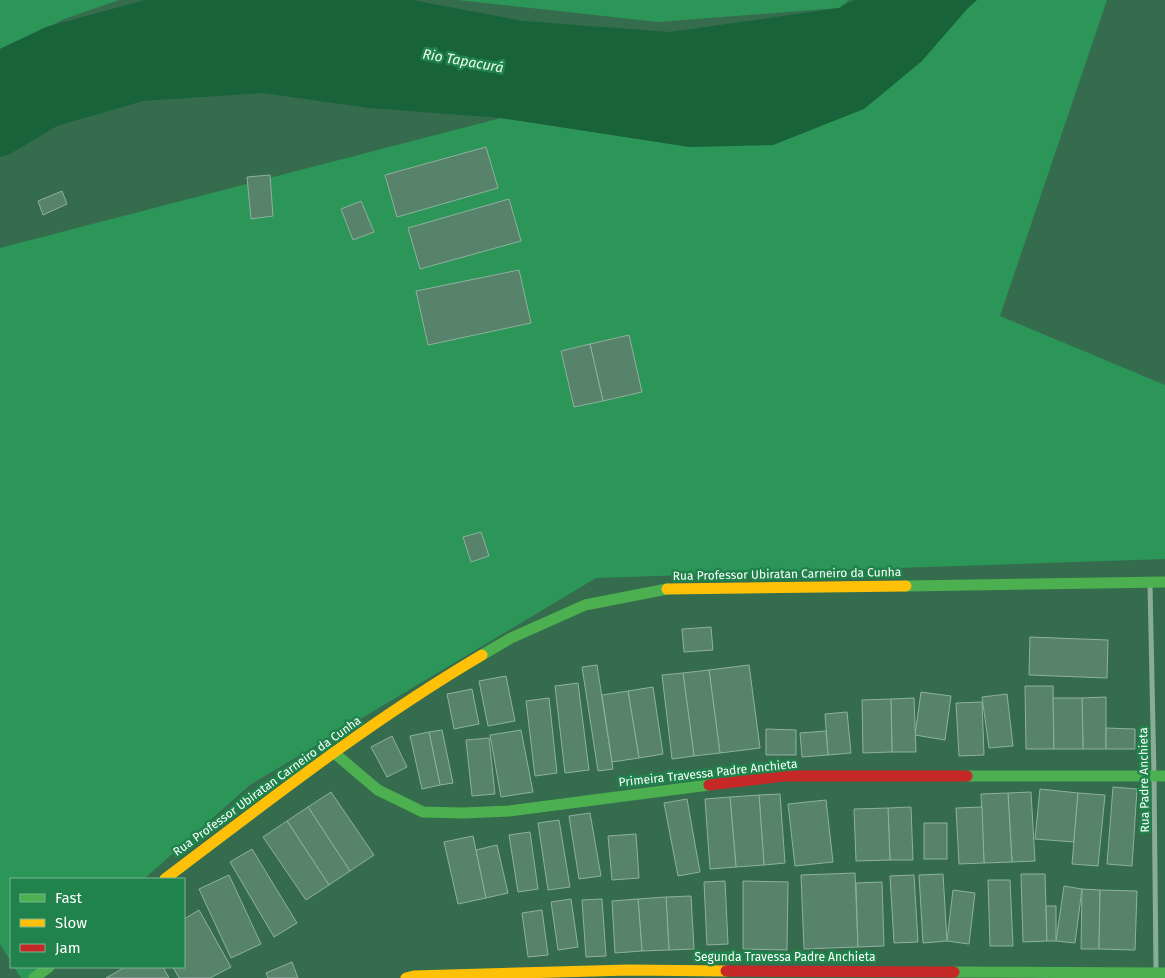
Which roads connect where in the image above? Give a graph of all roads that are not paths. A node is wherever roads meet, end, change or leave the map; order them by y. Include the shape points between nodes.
1 (1150, 582) junction
2 (1165, 582) edge
3 (333, 752) junction
4 (1160, 776) edge
5 (166, 878) edge
6 (48, 968) edge
7 (1159, 975) edge
8 (34, 978) edge
9 (406, 978) edge

1 - 2 street, Rua Professor Ubiratan Carneiro da Cunha
1 - 3 street, Rua Professor Ubiratan Carneiro da Cunha via 669,589 585,605 511,638 461,667
1 - 4 street, Rua Padre Anchieta
3 - 4 street, Primeira Travessa Padre Anchieta via 378,790 423,812 509,811 784,776
3 - 5 street, Rua Professor Ubiratan Carneiro da Cunha
4 - 7 street, Rua Padre Anchieta
6 - 8 street
7 - 9 street, Segunda Travessa Padre Anchieta via 629,970

